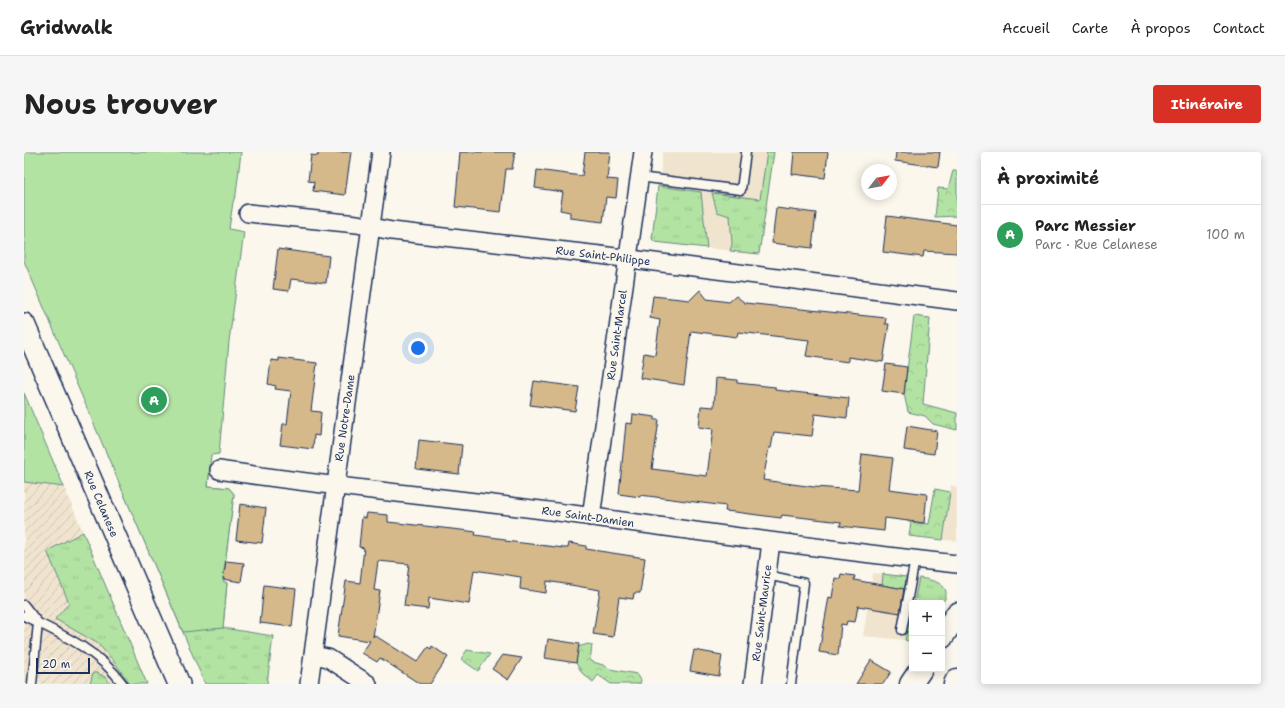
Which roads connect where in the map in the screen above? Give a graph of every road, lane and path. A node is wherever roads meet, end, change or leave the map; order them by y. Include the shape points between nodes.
1 (381, 152) edge
2 (642, 152) edge
3 (746, 152) edge
4 (639, 177) junction
5 (248, 213) dead end
6 (371, 227) junction
7 (628, 259) junction
8 (957, 301) edge
9 (24, 324) edge
10 (219, 470) dead end
11 (335, 486) junction
12 (591, 517) junction
13 (771, 542) junction
14 (915, 559) junction
15 (957, 564) edge
16 (767, 575) junction
17 (24, 605) edge
18 (957, 614) edge
19 (24, 616) edge
20 (38, 623) junction
21 (902, 630) dead end
22 (943, 636) edge
23 (313, 655) junction
24 (919, 672) edge
25 (957, 680) edge
26 (32, 684) edge
27 (122, 684) edge
28 (179, 684) edge
29 (309, 684) edge
30 (368, 684) edge
31 (753, 684) edge
32 (792, 684) edge
33 (911, 684) edge
34 (955, 684) edge

1 - 6 street, Rue Notre-Dame
2 - 4 street, Rue Saint-Marcel
3 - 4 lane via 741,190
4 - 7 street, Rue Saint-Marcel
5 - 6 street, Rue Saint-Philippe
6 - 7 street, Rue Saint-Philippe
6 - 11 street, Rue Notre-Dame
7 - 8 street, Rue Saint-Philippe
7 - 12 street, Rue Saint-Marcel
9 - 28 street, Rue Celanese
10 - 11 street, Rue Saint-Damien
11 - 12 street, Rue Saint-Damien
11 - 23 street, Rue Notre-Dame
12 - 13 street, Rue Saint-Damien
13 - 14 street, Rue Saint-Damien
13 - 16 street, Rue Saint-Maurice
14 - 15 street, Rue Saint-Damien
14 - 21 lane
16 - 31 street, Rue Saint-Maurice
16 - 32 lane via 804,583
17 - 20 lane
18 - 22 main road
19 - 20 lane
20 - 26 lane
20 - 27 lane via 91,652 113,670
23 - 29 street, Rue Notre-Dame
23 - 30 street via 328,658
24 - 33 main road
25 - 34 main road

